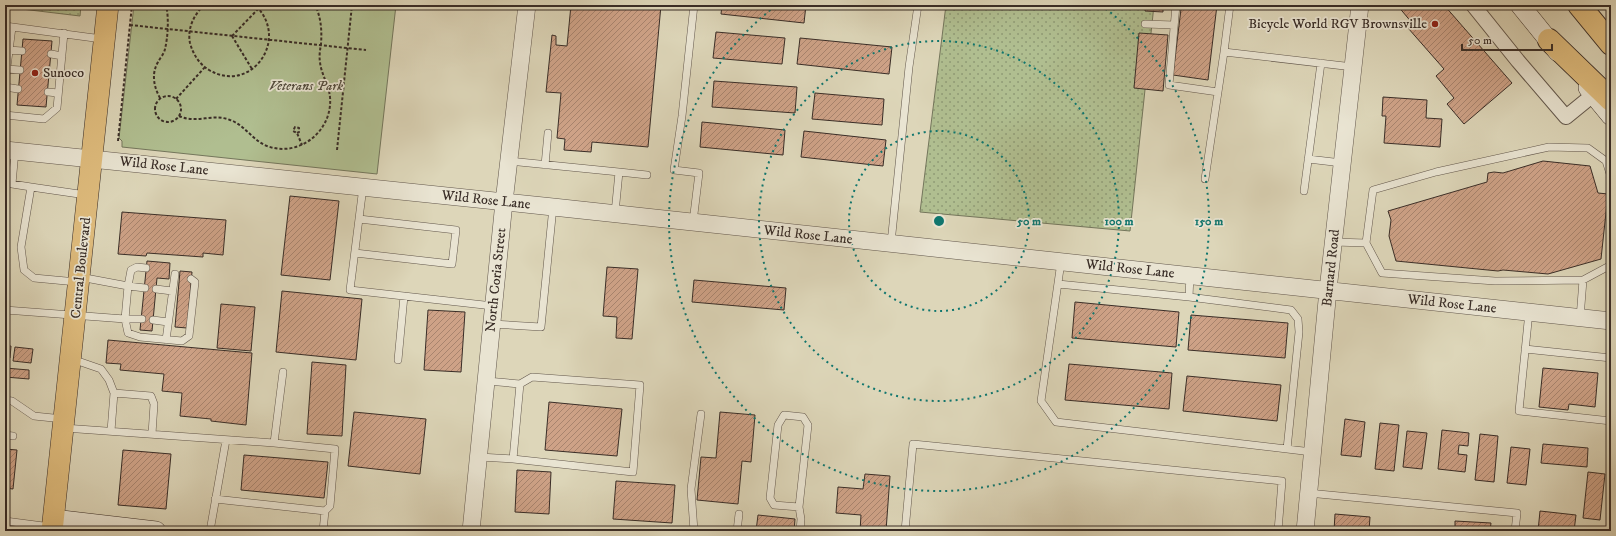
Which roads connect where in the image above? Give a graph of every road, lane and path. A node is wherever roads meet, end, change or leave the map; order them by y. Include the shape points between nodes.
1 (108, 5) edge
2 (132, 5) edge
3 (166, 5) edge
4 (204, 5) edge
5 (255, 5) edge
6 (262, 5) edge
7 (315, 5) edge
8 (352, 5) edge
9 (527, 5) edge
10 (694, 5) edge
11 (918, 5) edge
12 (1176, 5) edge
13 (1230, 5) edge
14 (1360, 5) edge
15 (1473, 5) edge
16 (1520, 5) edge
17 (1579, 5) edge
18 (259, 8) junction
19 (1145, 24) dead end
20 (130, 25) junction
21 (1174, 25) junction
22 (8, 27) edge
23 (167, 29) junction
24 (190, 32) junction
25 (64, 33) junction
26 (232, 36) junction
27 (104, 39) junction
28 (270, 40) junction
29 (1549, 40) joint
30 (1611, 44) edge
31 (321, 45) junction
32 (347, 48) junction
33 (9, 50) junction
34 (366, 50) dead end
35 (22, 51) dead end
36 (1224, 52) junction
37 (51, 54) dead end
38 (62, 56) junction
39 (1321, 64) junction
40 (205, 67) junction
41 (1353, 67) junction
42 (7, 69) junction
43 (252, 69) junction
44 (20, 70) dead end
45 (49, 74) dead end
46 (60, 75) junction
47 (5, 82) edge
48 (5, 87) edge
49 (18, 89) dead end
50 (48, 92) dead end
51 (1218, 92) junction
52 (58, 93) junction
53 (1602, 97) edge
54 (160, 98) junction
55 (176, 99) junction
56 (5, 114) edge
57 (179, 116) junction
58 (1611, 116) edge
59 (297, 133) dead end
60 (548, 133) dead end
61 (118, 141) dead end
62 (302, 145) junction
63 (337, 150) dead end
64 (10, 151) edge
65 (92, 159) junction
66 (1308, 159) junction
67 (509, 161) junction
68 (1342, 163) junction
69 (545, 165) junction
70 (619, 172) junction
71 (647, 175) dead end
72 (1611, 177) edge
73 (1206, 179) dead end
74 (8, 183) edge
75 (32, 187) junction
76 (363, 187) junction
77 (1304, 190) dead end
78 (88, 195) junction
79 (504, 202) junction
80 (553, 207) junction
81 (615, 214) junction
82 (359, 219) junction
83 (693, 222) junction
84 (1334, 242) junction
85 (1366, 243) junction
86 (891, 244) junction
87 (355, 253) junction
88 (1062, 262) junction
89 (1611, 265) edge
90 (146, 268) dead end
91 (174, 274) dead end
92 (1190, 275) junction
93 (79, 279) junction
94 (191, 279) dead end
95 (1584, 280) junction
96 (1058, 284) junction
97 (128, 286) junction
98 (145, 288) dead end
99 (156, 289) dead end
100 (1328, 290) junction
101 (172, 291) junction
102 (404, 296) junction
103 (1189, 297) junction
104 (493, 306) junction
105 (5, 310) edge
106 (1528, 312) junction
107 (76, 316) junction
108 (1580, 318) junction
109 (125, 319) junction
110 (142, 319) dead end
111 (153, 320) dead end
112 (1611, 321) edge
113 (168, 322) junction
114 (492, 324) junction
115 (166, 340) junction
116 (1525, 349) junction
117 (71, 358) junction
118 (1611, 358) edge
119 (398, 360) dead end
120 (283, 372) dead end
121 (486, 380) junction
122 (520, 384) junction
123 (114, 393) junction
124 (5, 400) edge
125 (701, 414) dead end
126 (1611, 421) edge
127 (64, 423) junction
128 (111, 431) junction
129 (152, 434) junction
130 (226, 440) junction
131 (274, 443) junction
132 (1287, 449) junction
133 (1312, 452) junction
134 (478, 457) junction
135 (513, 459) junction
136 (1308, 493) junction
137 (215, 499) junction
138 (799, 507) junction
139 (325, 511) junction
140 (739, 514) dead end
141 (5, 521) edge
142 (53, 526) edge
143 (156, 531) edge
144 (210, 531) edge
145 (322, 531) edge
146 (470, 531) edge
147 (694, 531) edge
148 (737, 531) edge
149 (800, 531) edge
150 (906, 531) edge
151 (1278, 531) edge
152 (1305, 531) edge
153 (1515, 531) edge

1 - 27 main road, Central Boulevard
2 - 20 path
3 - 23 path
4 - 24 path via 196,14
5 - 18 path
6 - 18 path
7 - 31 path via 322,29
8 - 32 path
9 - 67 street, North Coria Street
10 - 83 lane via 674,170 698,173
11 - 86 lane
12 - 21 lane
13 - 36 lane
14 - 41 street, Barnard Road
15 - 53 street via 1566,117
16 - 29 main road
17 - 30 highway
18 - 26 path
18 - 28 path via 268,23
19 - 21 lane
20 - 23 path
20 - 61 path
21 - 51 lane via 1169,85
22 - 25 lane
22 - 33 lane
23 - 24 path
23 - 54 path via 165,48 156,65 154,77 155,88
24 - 26 path
24 - 40 path via 193,52
25 - 27 lane
25 - 38 lane
26 - 28 path
26 - 43 path
27 - 65 main road, Central Boulevard
28 - 31 path
28 - 43 path via 264,56
29 - 53 highway
31 - 32 path
31 - 62 path via 320,62 329,92 329,112 318,133
32 - 34 path
32 - 63 path
33 - 35 lane
33 - 42 lane
36 - 39 lane
36 - 51 lane
37 - 38 lane
38 - 46 lane
39 - 41 lane
39 - 66 lane
40 - 43 path via 226,76
40 - 55 path
41 - 68 street, Barnard Road
42 - 44 lane
42 - 47 lane
45 - 46 lane
46 - 52 lane
48 - 49 lane
50 - 52 lane
51 - 73 lane
52 - 56 lane via 57,108 44,119
53 - 58 main road
54 - 55 path via 169,96
54 - 57 path via 154,108 160,120 173,121
55 - 57 path via 180,105
57 - 62 path via 192,120 216,117 227,119 241,125 258,141 274,148 284,149
59 - 62 path
60 - 69 lane
64 - 65 street, Wild Rose Lane
64 - 74 lane
65 - 76 street, Wild Rose Lane
65 - 78 main road, Central Boulevard
66 - 68 lane
66 - 77 lane
67 - 69 lane
67 - 79 street, North Coria Street
68 - 84 street, Barnard Road
69 - 70 lane
70 - 71 lane
70 - 81 lane
72 - 85 lane via 1606,162 1588,148 1548,147 1436,172 1373,190
74 - 75 lane
75 - 78 lane
75 - 93 lane via 21,247 24,270 34,278
76 - 79 street, Wild Rose Lane
76 - 82 lane
78 - 93 main road, Central Boulevard
79 - 80 street, Wild Rose Lane
79 - 104 street, North Coria Street
80 - 81 street, Wild Rose Lane
80 - 114 lane via 541,327
81 - 83 street, Wild Rose Lane
82 - 87 lane
82 - 87 lane via 456,230 452,264
83 - 86 street, Wild Rose Lane
84 - 85 lane
84 - 100 street, Barnard Road
85 - 95 lane via 1382,273 1495,281
86 - 88 street, Wild Rose Lane
87 - 102 lane via 350,290
88 - 92 street, Wild Rose Lane
88 - 96 lane
89 - 95 lane
90 - 97 lane via 137,267 131,270
91 - 101 lane
92 - 100 street, Wild Rose Lane
92 - 103 lane
93 - 97 lane
93 - 107 main road, Central Boulevard
94 - 115 lane via 195,282 189,336 182,341
95 - 108 lane
96 - 103 lane
96 - 132 lane via 1041,402 1056,422
97 - 98 lane
97 - 109 lane
99 - 101 lane
100 - 106 street, Wild Rose Lane
100 - 133 street, Barnard Road
101 - 113 lane via 174,306
102 - 104 lane
102 - 119 lane
103 - 132 lane via 1291,310 1298,319 1300,332
104 - 114 street, North Coria Street
105 - 107 lane
106 - 108 street, Wild Rose Lane
106 - 116 lane
107 - 109 lane
107 - 117 main road, Central Boulevard
108 - 112 street, Wild Rose Lane
109 - 110 lane
109 - 115 lane via 128,333
111 - 113 lane
113 - 115 lane
114 - 121 street, North Coria Street
116 - 118 lane
116 - 126 lane via 1519,411
117 - 123 lane via 101,369
117 - 127 main road, Central Boulevard
120 - 131 lane
121 - 122 lane
121 - 134 street, North Coria Street
122 - 135 lane
122 - 135 lane via 532,377 640,384 633,472
123 - 128 lane
123 - 129 lane via 151,396 154,404
124 - 127 lane via 12,401 34,416
125 - 147 lane via 691,489
127 - 128 lane
127 - 142 main road, Central Boulevard
128 - 129 lane
129 - 130 lane
130 - 131 lane
130 - 137 lane
131 - 139 lane via 335,450 330,506
132 - 133 lane
133 - 136 street, Barnard Road
134 - 135 lane
134 - 146 street, North Coria Street
136 - 152 street, Barnard Road
136 - 153 lane via 1517,513
137 - 139 lane
137 - 144 lane
138 - 138 lane via 774,505 770,498 778,425 784,415 803,417 808,425
138 - 149 lane
139 - 145 lane
140 - 148 lane
141 - 142 lane
142 - 143 main road
150 - 151 lane via 913,444 1282,481

